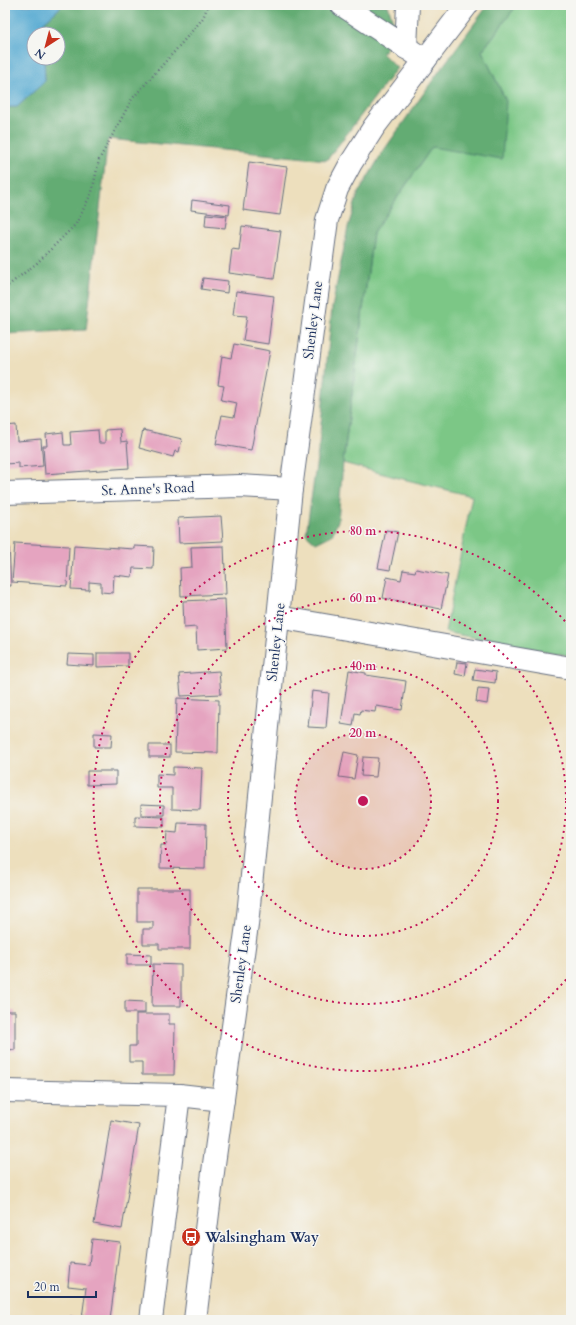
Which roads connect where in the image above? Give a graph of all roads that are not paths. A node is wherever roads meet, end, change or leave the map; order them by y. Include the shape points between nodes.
1 (342, 5) edge
2 (408, 5) edge
3 (467, 5) edge
4 (406, 48) junction
5 (425, 60) junction
6 (291, 489) junction
7 (5, 493) edge
8 (278, 617) junction
9 (571, 668) edge
10 (5, 1091) edge
11 (179, 1095) junction
12 (223, 1100) junction
13 (151, 1320) edge
14 (195, 1320) edge

1 - 4 main road
2 - 4 main road
3 - 5 main road, Shenley Lane
4 - 5 main road
5 - 6 main road, Shenley Lane via 374,127 351,163 337,189 327,220
6 - 7 main road, St. Anne's Road via 240,486
6 - 8 main road, Shenley Lane
8 - 9 main road
8 - 12 main road, Shenley Lane via 247,924
10 - 11 main road
11 - 12 main road
11 - 13 main road
12 - 14 main road, Shenley Lane

